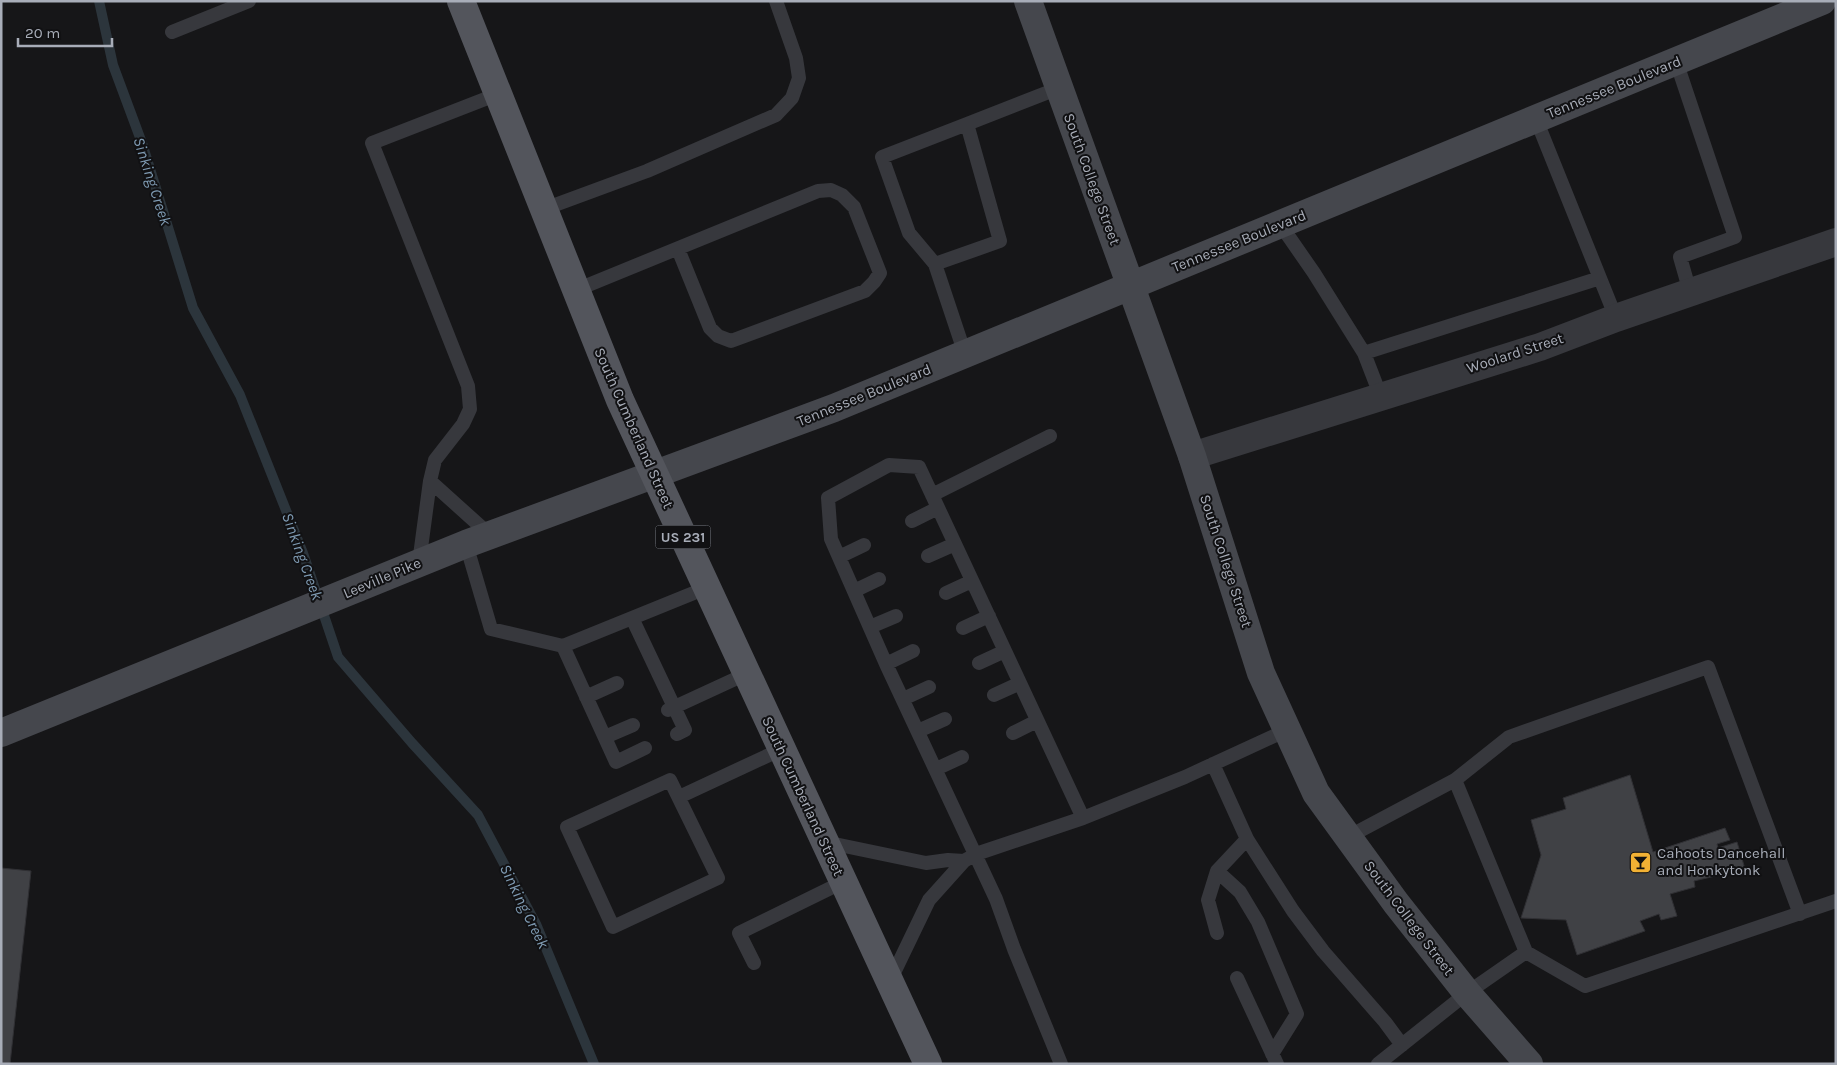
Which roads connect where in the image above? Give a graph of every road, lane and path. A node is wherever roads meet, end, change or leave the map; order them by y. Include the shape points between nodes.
1 (249, 1) edge
2 (461, 1) edge
3 (776, 1) edge
4 (1028, 1) edge
5 (1822, 1) edge
6 (172, 32) dead end
7 (1676, 61) junction
8 (1060, 88) junction
9 (498, 94) junction
10 (1536, 119) junction
11 (967, 124) junction
12 (544, 209) junction
13 (1280, 224) junction
14 (1836, 242) edge
15 (678, 249) junction
16 (935, 264) junction
17 (1600, 278) junction
18 (1130, 286) junction
19 (576, 290) junction
20 (1690, 292) junction
21 (1616, 318) junction
22 (1364, 353) junction
23 (965, 354) junction
24 (1381, 397) junction
25 (1050, 436) dead end
26 (1192, 456) junction
27 (654, 474) junction
28 (430, 480) junction
29 (932, 495) junction
30 (938, 508) junction
31 (912, 521) dead end
32 (478, 539) junction
33 (955, 544) junction
34 (864, 545) dead end
35 (928, 556) dead end
36 (839, 557) junction
37 (419, 563) junction
38 (879, 579) dead end
39 (972, 581) junction
40 (706, 588) junction
41 (854, 591) junction
42 (946, 593) dead end
43 (896, 616) dead end
44 (989, 616) junction
45 (632, 618) junction
46 (870, 628) junction
47 (962, 628) dead end
48 (562, 646) junction
49 (913, 651) dead end
50 (1005, 651) junction
51 (979, 663) dead end
52 (886, 664) junction
53 (746, 674) junction
54 (617, 683) dead end
55 (1020, 683) junction
56 (929, 687) dead end
57 (994, 695) dead end
58 (586, 697) junction
59 (903, 699) junction
60 (671, 709) junction
61 (945, 719) dead end
62 (1037, 720) junction
63 (634, 726) dead end
64 (1287, 730) junction
65 (918, 731) junction
66 (1013, 732) dead end
67 (1, 733) edge
68 (677, 734) dead end
69 (605, 738) junction
70 (645, 748) dead end
71 (782, 749) junction
72 (962, 757) dead end
73 (1213, 764) junction
74 (936, 769) junction
75 (1455, 780) junction
76 (679, 797) junction
77 (1083, 818) junction
78 (1348, 837) junction
79 (1247, 838) junction
80 (825, 842) junction
81 (970, 857) junction
82 (1217, 871) junction
83 (843, 882) junction
84 (1836, 901) edge
85 (1800, 914) junction
86 (1217, 933) dead end
87 (1526, 952) junction
88 (754, 963) dead end
89 (1237, 978) dead end
90 (890, 982) junction
91 (1467, 993) junction
92 (1402, 1045) junction
93 (1275, 1059) edge
94 (928, 1064) edge
95 (1061, 1064) edge
96 (1378, 1064) edge
97 (1530, 1064) edge

1 - 6 lane
2 - 9 main road, South Cumberland Street / US 231
3 - 12 lane via 796,58 799,78 792,98 776,115 647,171
4 - 8 street, South College Street
5 - 7 street, Tennessee Boulevard
7 - 10 street, Tennessee Boulevard
7 - 20 lane via 1735,237 1680,257
8 - 11 lane
8 - 18 street, South College Street
9 - 12 main road, South Cumberland Street / US 231
9 - 28 lane via 372,144 468,386 470,409 463,424 435,460
10 - 13 street, Tennessee Boulevard
10 - 17 lane
11 - 16 lane via 1000,241
11 - 16 lane via 882,157 909,233
12 - 19 main road, South Cumberland Street / US 231
13 - 18 street, Tennessee Boulevard
13 - 22 lane
14 - 20 street, Woolard Street
15 - 15 lane via 818,191 831,190 842,195 854,207 880,273 865,291 731,340 718,336 710,328
15 - 19 lane
16 - 23 lane
17 - 21 lane
17 - 22 lane
18 - 23 street, Tennessee Boulevard
18 - 26 street, South College Street
19 - 27 main road, South Cumberland Street / US 231
20 - 21 street, Woolard Street
21 - 24 street, Woolard Street via 1540,347
22 - 24 lane
23 - 27 street, Tennessee Boulevard via 834,408
24 - 26 street, Woolard Street
25 - 29 lane
26 - 64 street, South College Street via 1261,673
27 - 32 street, Leeville Pike
27 - 40 main road, South Cumberland Street / US 231
28 - 32 lane
28 - 37 lane
29 - 30 lane
29 - 36 lane via 920,467 889,465 828,498 831,539
30 - 31 lane
30 - 33 lane
32 - 37 street, Leeville Pike
32 - 48 lane via 491,629
33 - 35 lane
33 - 39 lane
34 - 36 lane
36 - 41 lane
37 - 67 street, Leeville Pike
38 - 41 lane
39 - 42 lane
39 - 44 lane
40 - 45 lane
40 - 53 main road, South Cumberland Street / US 231
41 - 46 lane
43 - 46 lane
44 - 47 lane
44 - 50 lane
45 - 48 lane
45 - 60 lane
46 - 52 lane
48 - 58 lane
49 - 52 lane
50 - 51 lane
50 - 55 lane
52 - 59 lane
53 - 60 lane
53 - 71 main road, South Cumberland Street / US 231
54 - 58 lane
55 - 57 lane
55 - 62 lane
56 - 59 lane
58 - 69 lane
59 - 65 lane
60 - 68 lane via 685,730
61 - 65 lane
62 - 66 lane
62 - 77 lane
63 - 69 lane
64 - 73 lane
64 - 78 street, South College Street via 1316,793
65 - 74 lane
69 - 70 lane via 616,762
71 - 76 lane
71 - 80 main road, South Cumberland Street / US 231
72 - 74 lane
73 - 77 lane
73 - 79 lane
74 - 81 lane
75 - 78 lane
75 - 85 lane via 1509,737 1708,667
75 - 87 lane
76 - 76 lane via 670,780 567,827 613,927 718,878
77 - 81 lane
78 - 91 street, South College Street
79 - 82 lane
79 - 92 lane via 1323,952
80 - 81 lane via 926,862
80 - 83 main road, South Cumberland Street / US 231
81 - 90 lane via 929,900
81 - 95 lane via 996,899
82 - 86 lane via 1208,900
82 - 93 lane via 1240,892 1258,922 1297,1014
83 - 88 lane via 739,933
83 - 90 main road, South Cumberland Street / US 231
84 - 85 lane
85 - 87 lane via 1585,986
87 - 91 lane
89 - 93 lane
90 - 94 main road, South Cumberland Street / US 231
91 - 92 lane
91 - 97 street, South College Street
92 - 96 lane

